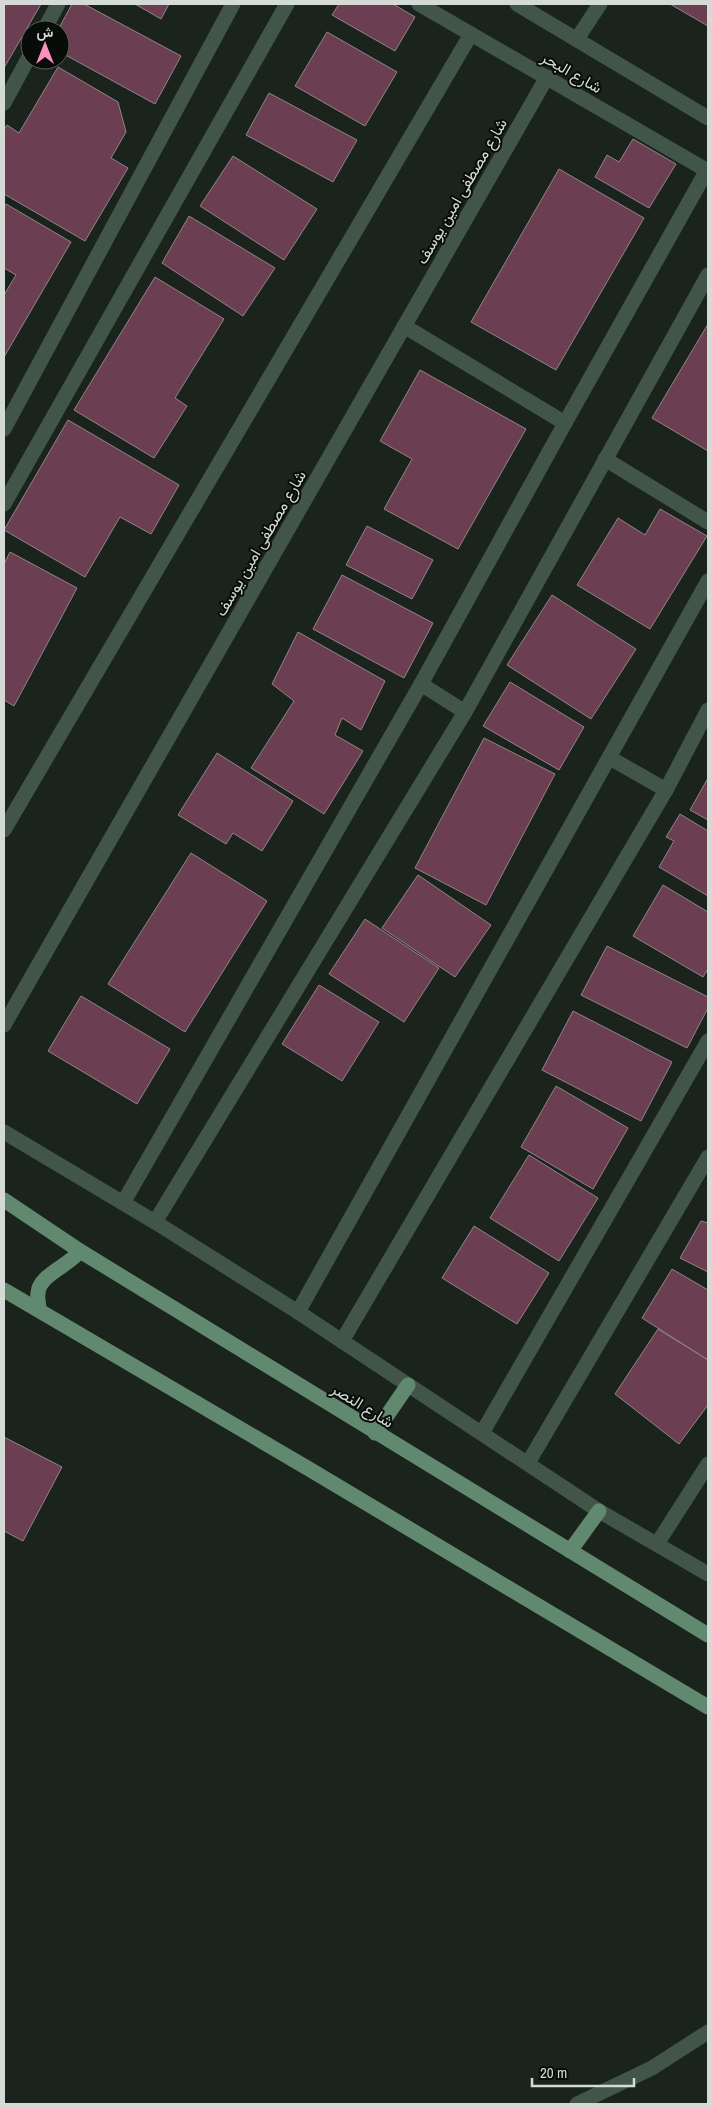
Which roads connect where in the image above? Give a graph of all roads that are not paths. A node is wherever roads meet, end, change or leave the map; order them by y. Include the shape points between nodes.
1 (58, 4) edge
2 (233, 4) edge
3 (287, 4) edge
4 (419, 4) edge
5 (517, 4) edge
6 (600, 4) edge
7 (49, 20) edge
8 (471, 34) junction
9 (577, 40) junction
10 (22, 70) edge
11 (546, 78) junction
12 (4, 103) edge
13 (708, 118) edge
14 (708, 171) edge
15 (708, 275) edge
16 (404, 326) junction
17 (565, 422) junction
18 (4, 429) edge
19 (605, 459) junction
20 (4, 504) edge
21 (708, 522) edge
22 (708, 581) edge
23 (421, 684) junction
24 (708, 710) edge
25 (465, 712) junction
26 (610, 758) junction
27 (666, 790) junction
28 (4, 830) edge
29 (4, 1025) edge
30 (708, 1041) edge
31 (4, 1132) edge
32 (708, 1157) edge
33 (4, 1200) edge
34 (123, 1203) junction
35 (155, 1222) junction
36 (80, 1251) junction
37 (4, 1290) edge
38 (39, 1309) junction
39 (298, 1312) junction
40 (342, 1341) junction
41 (408, 1385) junction
42 (375, 1433) junction
43 (482, 1434) junction
44 (528, 1464) junction
45 (708, 1464) edge
46 (599, 1510) junction
47 (657, 1544) junction
48 (570, 1551) junction
49 (708, 1574) edge
50 (708, 1635) edge
51 (708, 1707) edge
52 (708, 2032) edge
53 (577, 2104) edge

1 - 7 street
2 - 18 street
3 - 20 street
4 - 8 street, شارع البحر
5 - 9 street, شارع البحر
6 - 9 street
8 - 11 street, شارع البحر
8 - 28 street
9 - 13 street, شارع البحر
10 - 12 street
11 - 14 street, شارع البحر
11 - 16 street, شارع مصطفى امين يوسف
14 - 17 street
15 - 19 street
16 - 17 street
16 - 29 street, شارع مصطفى امين يوسف
17 - 23 street
19 - 21 street
19 - 25 street
22 - 26 street
23 - 25 street
23 - 34 street
24 - 27 street
25 - 35 street
26 - 27 street
26 - 39 street
27 - 40 street
30 - 43 street
31 - 34 street
32 - 44 street
33 - 36 main road, شارع النصر
34 - 35 street
35 - 39 street
36 - 38 main road via 74,1260 42,1282 38,1292
36 - 42 main road, شارع النصر
37 - 38 main road
38 - 51 main road
39 - 40 street
40 - 41 street
41 - 42 main road
41 - 43 street
42 - 48 main road, شارع النصر
43 - 44 street
44 - 46 street
45 - 47 street
46 - 47 street
46 - 48 main road
47 - 49 street
48 - 50 main road, شارع النصر
52 - 53 street via 652,2068

